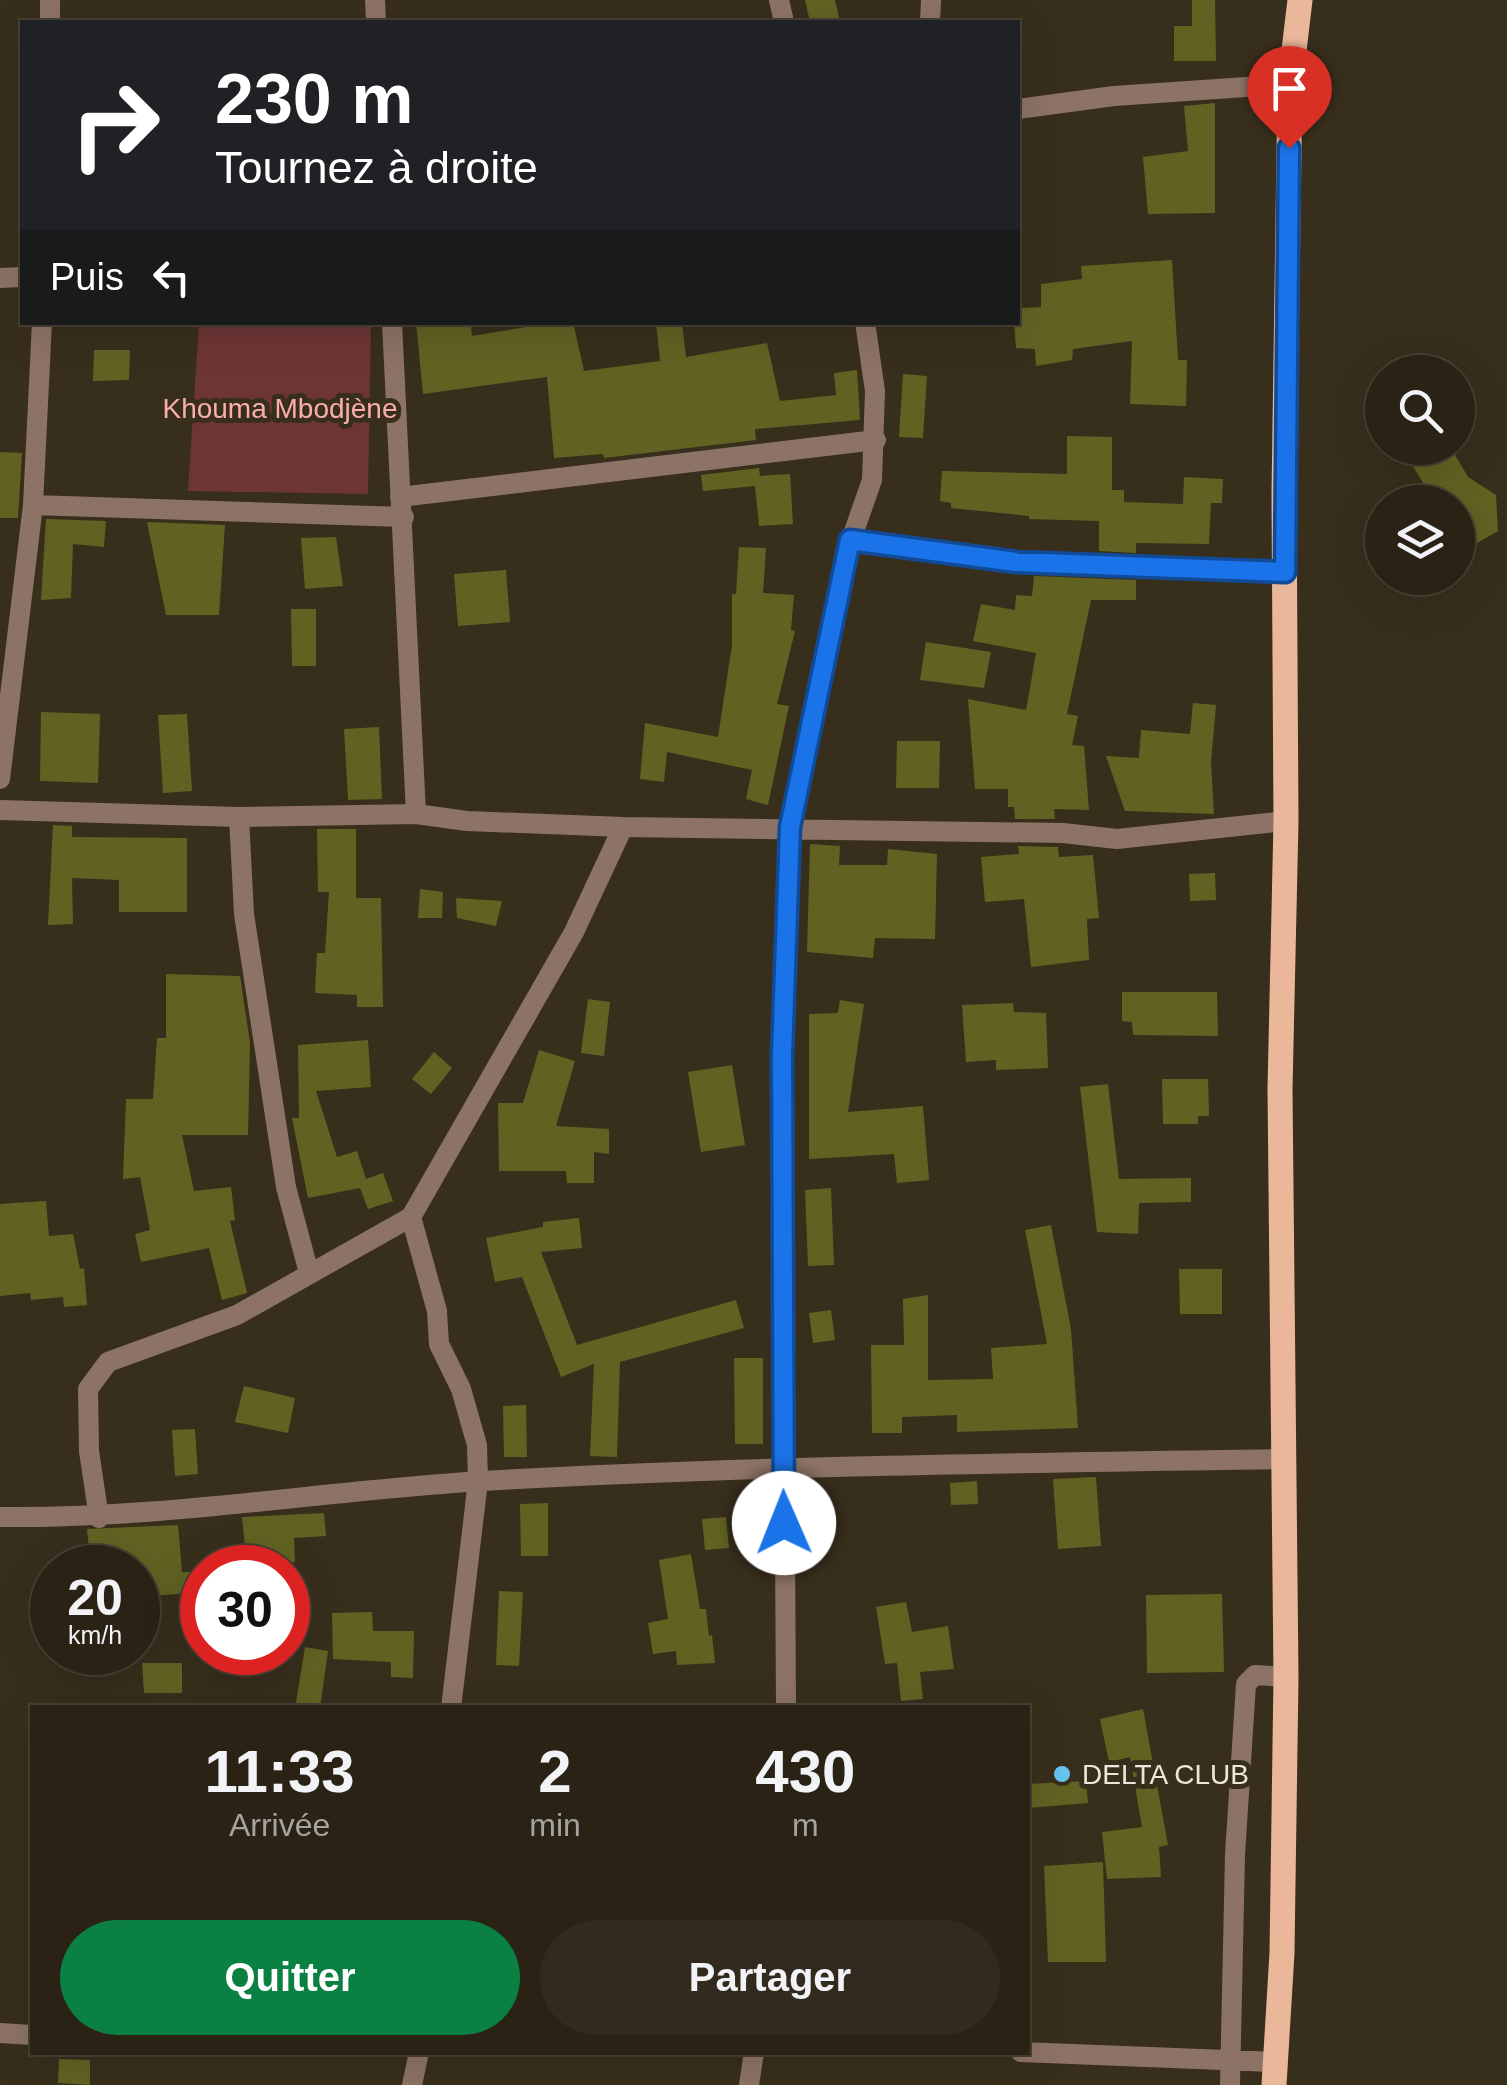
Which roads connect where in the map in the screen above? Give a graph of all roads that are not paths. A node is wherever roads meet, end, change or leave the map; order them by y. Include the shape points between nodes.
1 (1300, 0) edge
2 (1290, 84) junction
3 (1020, 109) edge
4 (42, 325) edge
5 (392, 325) edge
6 (866, 325) edge
7 (876, 440) junction
8 (33, 504) junction
9 (402, 507) junction
10 (850, 540) junction
11 (1285, 572) junction
12 (0, 779) edge
13 (0, 810) edge
14 (416, 814) junction
15 (239, 817) junction
16 (1286, 821) junction
17 (624, 827) junction
18 (790, 827) junction
19 (412, 1218) junction
20 (308, 1273) junction
21 (1284, 1459) junction
22 (783, 1467) junction
23 (478, 1482) junction
24 (0, 1517) edge
25 (99, 1518) junction
26 (1286, 1677) junction
27 (451, 1705) edge
28 (786, 1705) edge
29 (0, 2033) edge
30 (30, 2035) edge
31 (1030, 2052) edge
32 (418, 2055) edge
33 (754, 2055) edge
34 (1233, 2062) junction
35 (1274, 2074) edge
36 (412, 2085) edge
37 (749, 2085) edge
38 (1230, 2085) edge

1 - 2 main road
2 - 3 street
2 - 11 main road
4 - 8 street
5 - 9 street
6 - 7 street
7 - 9 street
7 - 10 street via 872,480
8 - 9 street
8 - 12 street
9 - 14 street
10 - 11 street via 1016,562
10 - 18 street
11 - 16 main road
13 - 15 street
14 - 15 street
14 - 17 street
15 - 20 street via 244,914 286,1187
16 - 18 street via 1117,839
16 - 21 main road via 1280,1089
17 - 18 street
17 - 19 street via 574,932
18 - 22 street via 782,1055
19 - 20 street
19 - 23 street via 439,1344 477,1445
20 - 25 street via 237,1315 108,1362 88,1389
21 - 22 street
21 - 26 main road
22 - 23 street
22 - 28 street
23 - 25 street
23 - 27 street
24 - 25 street
26 - 34 street via 1255,1676 1246,1684
26 - 35 main road
29 - 30 street
31 - 34 street
32 - 36 street
33 - 37 street
34 - 35 street
34 - 38 street

